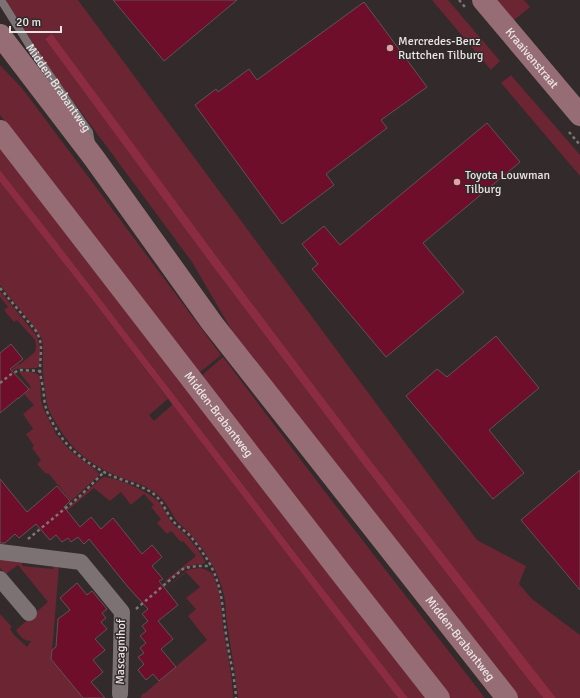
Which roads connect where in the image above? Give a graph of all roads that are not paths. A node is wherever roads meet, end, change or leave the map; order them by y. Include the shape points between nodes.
1 (2, 0) edge
2 (483, 0) edge
3 (0, 35) edge
4 (580, 116) edge
5 (0, 131) edge
6 (94, 158) junction
7 (6, 553) edge
8 (0, 579) edge
9 (29, 613) dead end
10 (120, 694) dead end
11 (439, 698) edge
12 (507, 698) edge

1 - 6 lane, Midden-Brabantweg via 31,48 89,132
2 - 4 main road, Kraaivenstraat
3 - 6 main road, Midden-Brabantweg
5 - 11 main road, Midden-Brabantweg
6 - 12 main road, Midden-Brabantweg via 212,323
7 - 10 street, Mascagnihof via 81,562 122,612
8 - 9 street

